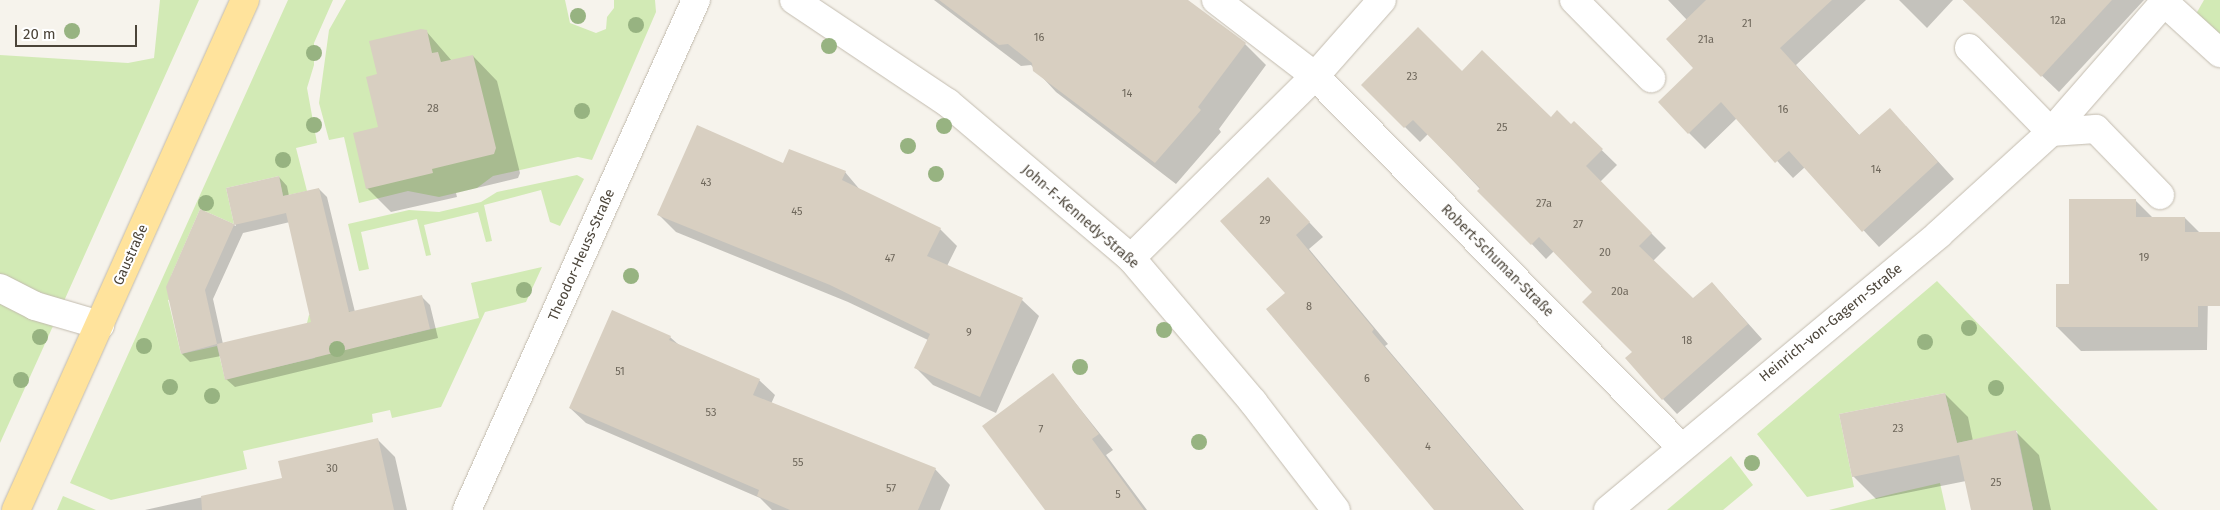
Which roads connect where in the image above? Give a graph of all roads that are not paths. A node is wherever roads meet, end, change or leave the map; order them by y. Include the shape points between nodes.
1 (245, 0) edge
2 (696, 0) edge
3 (794, 0) edge
4 (1216, 0) edge
5 (1382, 0) edge
6 (1574, 0) edge
7 (2165, 1) edge
8 (1968, 48) dead end
9 (2220, 53) edge
10 (1315, 76) junction
11 (1651, 78) dead end
12 (2051, 132) junction
13 (2160, 195) dead end
14 (1131, 258) junction
15 (0, 288) edge
16 (100, 325) junction
17 (1681, 447) junction
18 (16, 510) edge
19 (467, 510) edge
20 (1336, 510) edge
21 (1608, 510) edge

1 - 16 main road, Gaustraße
2 - 19 street, Theodor-Heuss-Straße
3 - 14 street, John-F.-Kennedy-Straße via 948,103
4 - 10 street
5 - 10 street
6 - 11 street
7 - 9 street
7 - 12 street, Heinrich-von-Gagern-Straße
8 - 12 street
10 - 14 street
10 - 17 street, Robert-Schuman-Straße
12 - 13 street via 2096,129
12 - 17 street, Heinrich-von-Gagern-Straße via 1938,234
14 - 20 street, John-F.-Kennedy-Straße via 1253,402
15 - 16 street via 35,306
16 - 18 main road, Gaustraße
17 - 21 street, Heinrich-von-Gagern-Straße

